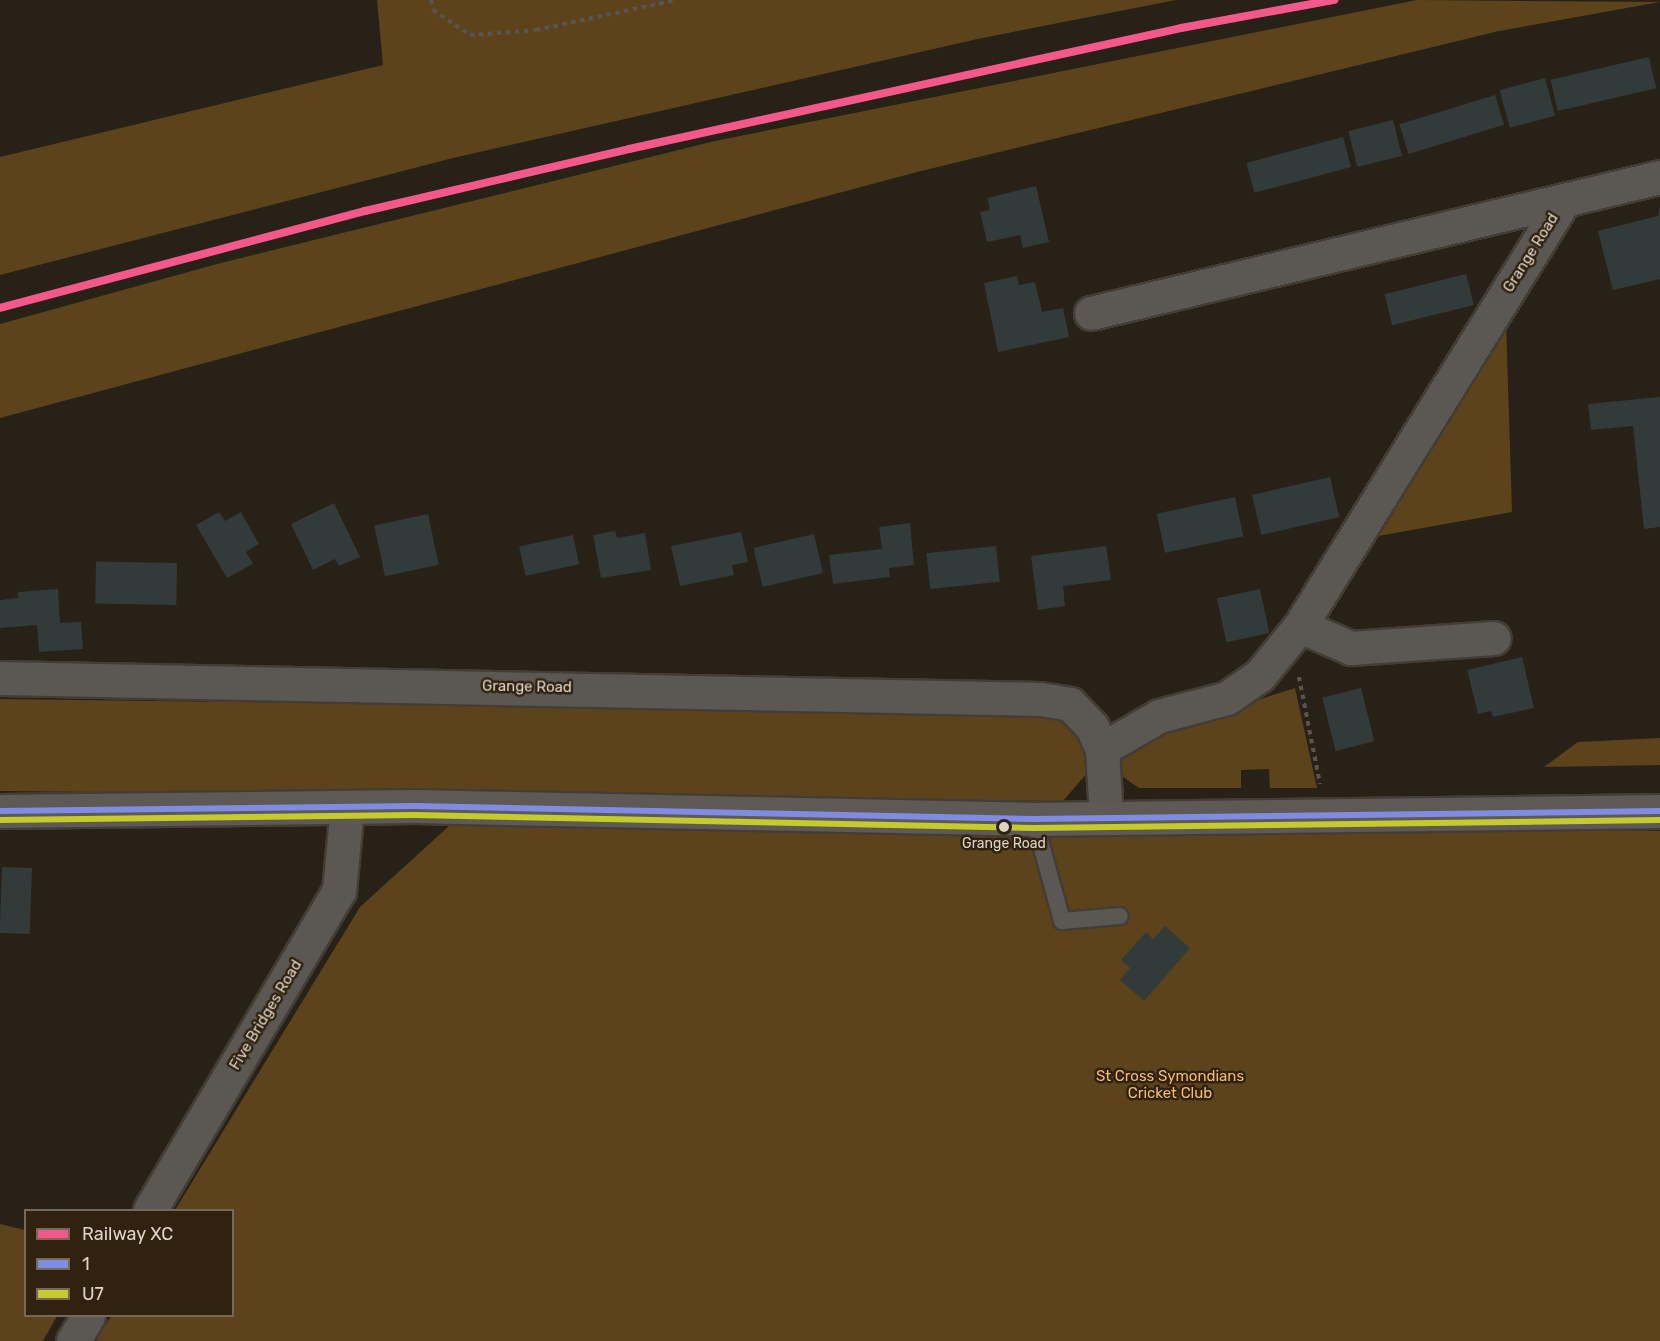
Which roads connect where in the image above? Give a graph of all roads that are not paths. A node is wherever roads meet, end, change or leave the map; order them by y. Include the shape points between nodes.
1 (1660, 177) edge
2 (1563, 201) junction
3 (1091, 313) dead end
4 (1291, 637) junction
5 (1494, 638) dead end
6 (0, 678) edge
7 (1102, 748) junction
8 (347, 807) junction
9 (0, 811) edge
10 (1660, 811) edge
11 (1106, 816) junction
12 (1034, 819) junction
13 (1120, 916) dead end
14 (151, 1209) edge
15 (87, 1317) edge
16 (73, 1341) edge

1 - 2 street
2 - 3 street, Grange Road
2 - 4 street, Grange Road
4 - 5 street via 1351,648
4 - 7 street, Grange Road via 1260,675 1227,698 1159,716
6 - 7 street, Grange Road via 1041,699 1070,704 1092,727
7 - 11 street, Grange Road
8 - 9 main road
8 - 12 main road
8 - 14 street, Five Bridges Road via 339,891
10 - 11 main road
11 - 12 main road
12 - 13 lane via 1062,921
15 - 16 street

